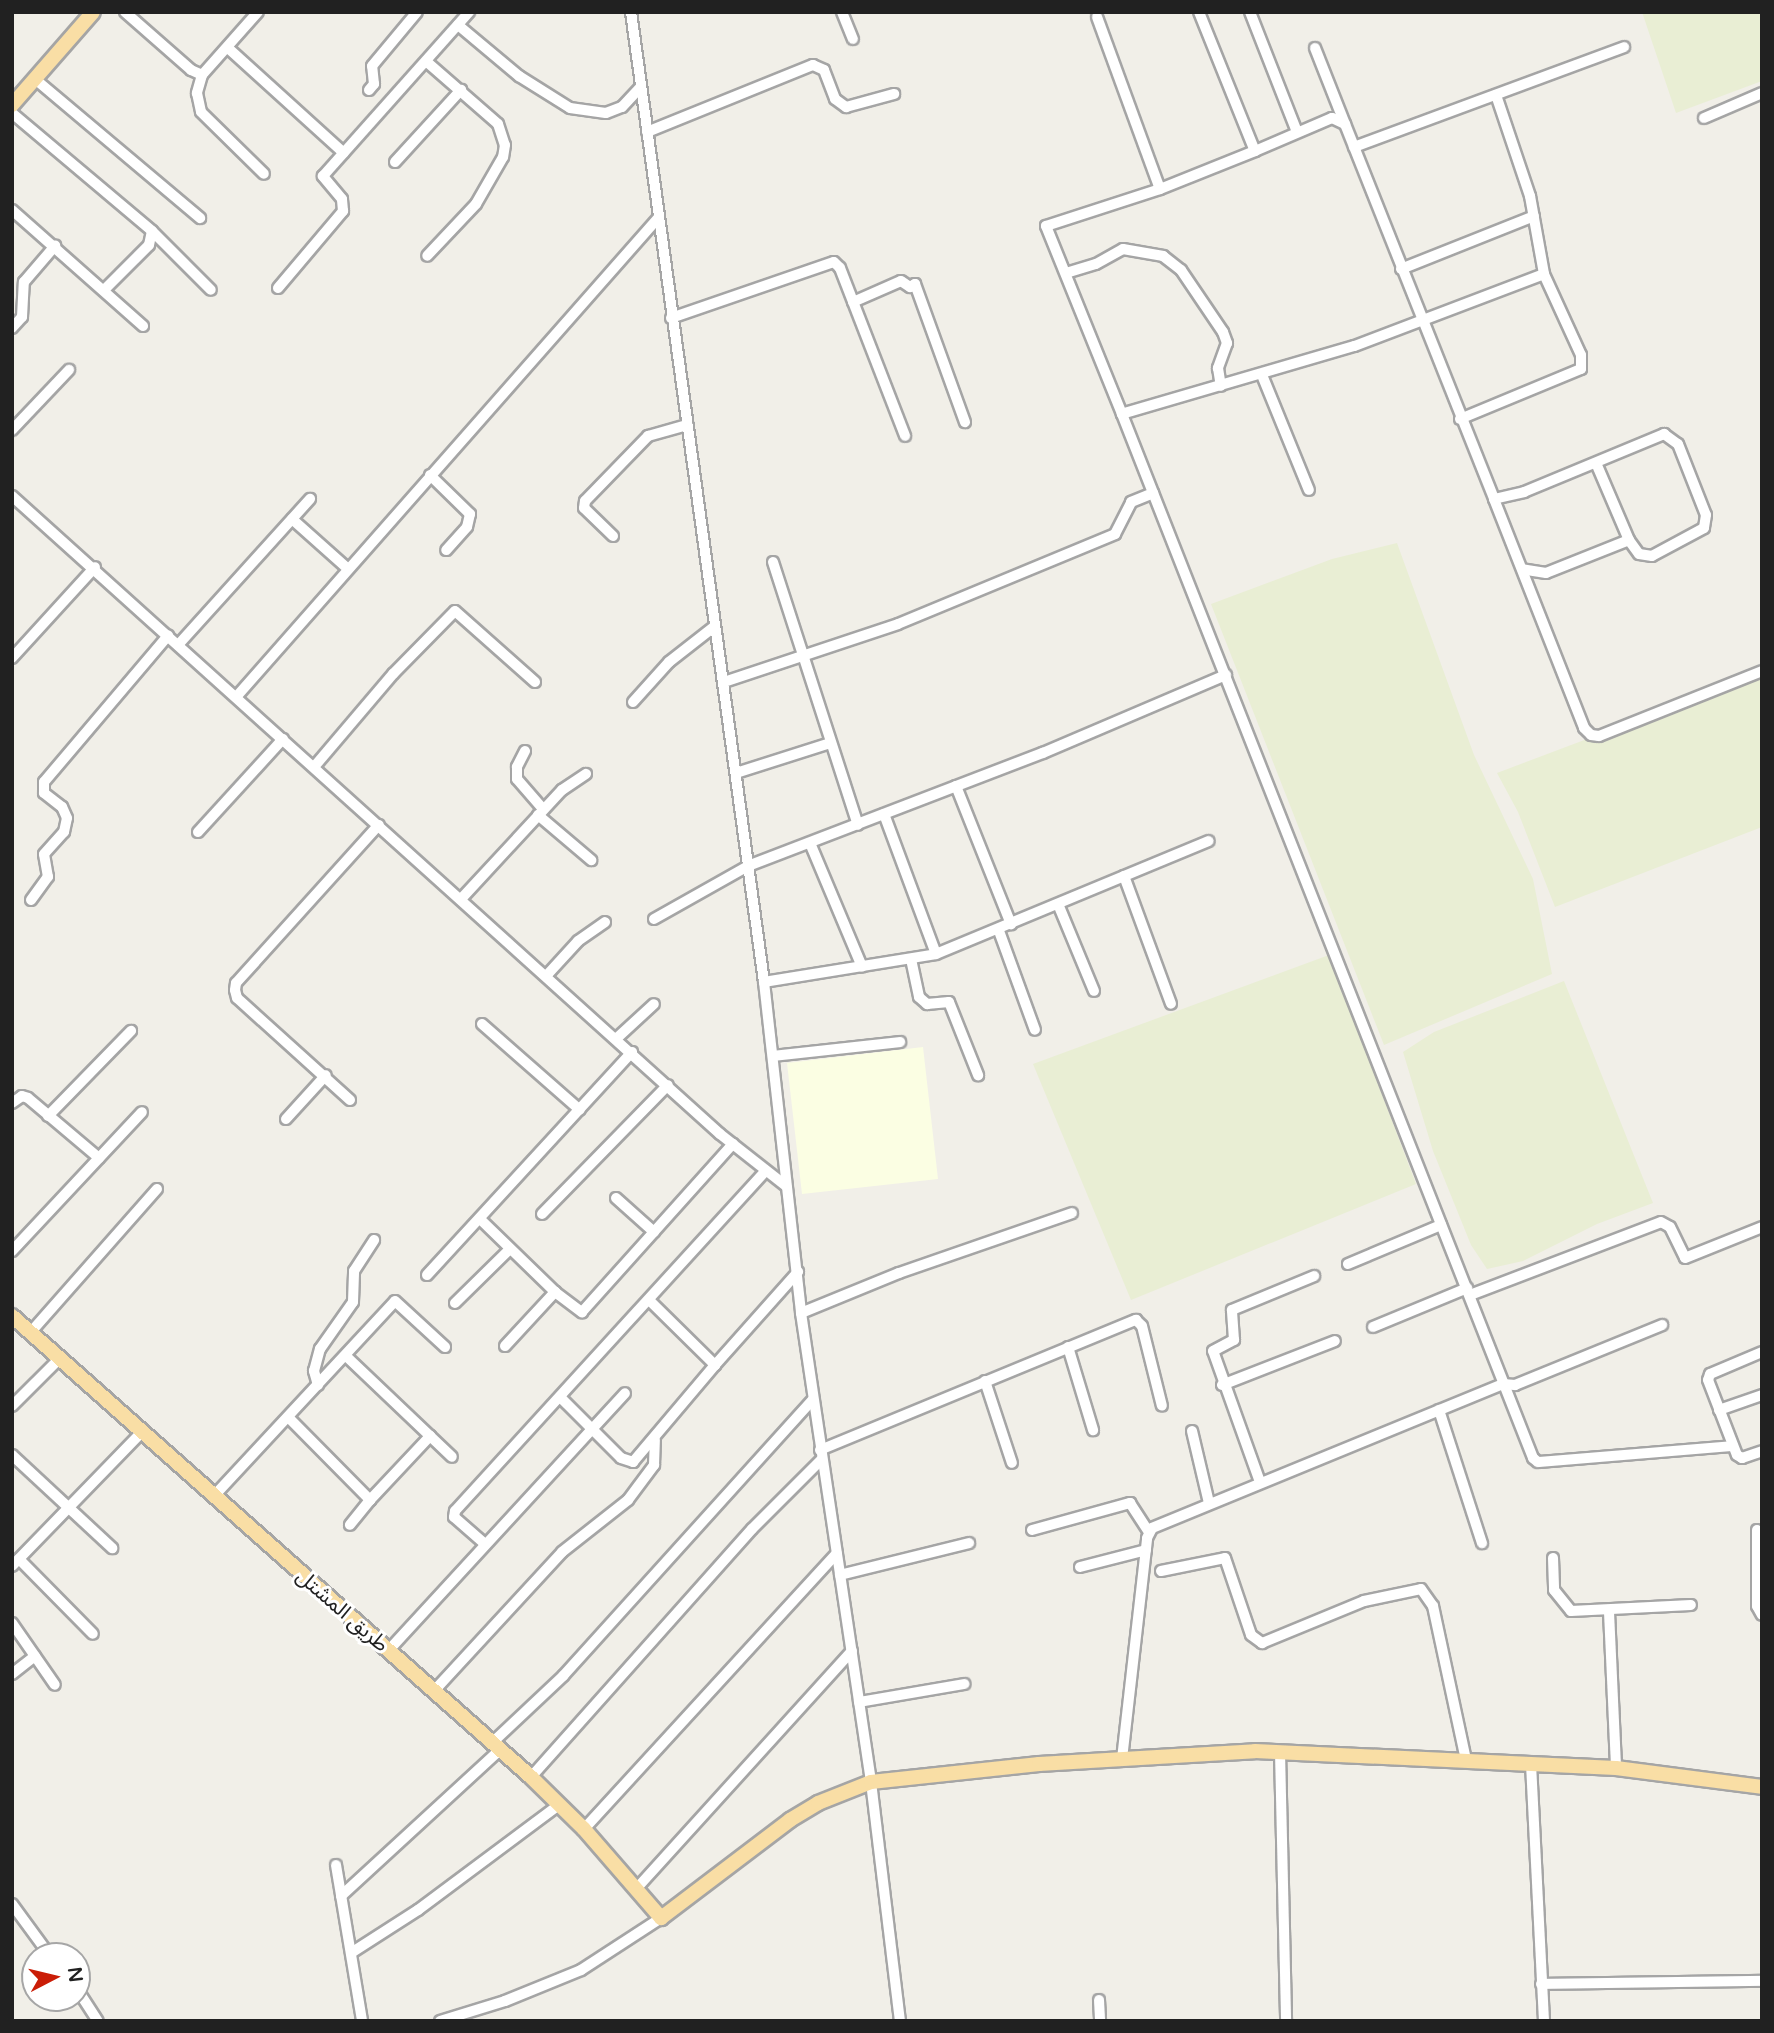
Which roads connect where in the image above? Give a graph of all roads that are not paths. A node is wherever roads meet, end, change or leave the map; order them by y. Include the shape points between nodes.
1 (93, 12) edge
2 (125, 12) edge
3 (258, 12) edge
4 (417, 12) edge
5 (469, 12) edge
6 (631, 12) edge
7 (842, 12) edge
8 (1199, 12) edge
9 (1250, 12) edge
10 (1097, 17) dead end
11 (458, 25) junction
12 (853, 39) dead end
13 (1624, 47) dead end
14 (228, 48) junction
15 (1315, 48) dead end
16 (427, 62) junction
17 (202, 75) junction
18 (35, 79) junction
19 (640, 88) junction
20 (369, 90) dead end
21 (461, 90) junction
22 (1762, 93) edge
23 (894, 94) dead end
24 (1496, 95) junction
25 (12, 105) edge
26 (12, 113) edge
27 (1704, 117) dead end
28 (1345, 124) junction
29 (647, 132) junction
30 (1297, 132) junction
31 (1354, 147) junction
32 (1255, 151) junction
33 (344, 153) junction
34 (395, 162) dead end
35 (264, 174) dead end
36 (1160, 189) junction
37 (12, 210) edge
38 (1534, 216) junction
39 (659, 217) junction
40 (200, 218) dead end
41 (152, 232) junction
42 (55, 246) junction
43 (427, 256) dead end
44 (1401, 269) junction
45 (1066, 273) junction
46 (1544, 274) junction
47 (278, 288) dead end
48 (105, 289) junction
49 (211, 290) dead end
50 (853, 302) junction
51 (671, 318) junction
52 (1421, 322) junction
53 (143, 326) dead end
54 (12, 328) edge
55 (69, 370) dead end
56 (1262, 375) junction
57 (1221, 386) junction
58 (1122, 414) junction
59 (1460, 419) junction
60 (965, 422) dead end
61 (687, 425) junction
62 (12, 430) edge
63 (905, 436) dead end
64 (1595, 463) junction
65 (430, 475) junction
66 (1309, 490) dead end
67 (1153, 493) junction
68 (12, 496) edge
69 (310, 499) dead end
70 (1494, 499) junction
71 (292, 519) junction
72 (614, 536) dead end
73 (1629, 540) junction
74 (446, 550) dead end
75 (773, 562) dead end
76 (95, 567) junction
77 (347, 568) junction
78 (1522, 569) junction
79 (715, 625) junction
80 (169, 636) junction
81 (178, 645) junction
82 (801, 657) junction
83 (12, 658) edge
84 (1762, 671) edge
85 (1226, 675) junction
86 (535, 682) dead end
87 (724, 682) junction
88 (237, 696) junction
89 (634, 702) dead end
90 (283, 739) junction
91 (830, 743) junction
92 (525, 751) dead end
93 (314, 767) junction
94 (736, 773) junction
95 (586, 774) dead end
96 (956, 786) junction
97 (541, 812) junction
98 (884, 814) junction
99 (379, 825) junction
100 (858, 825) junction
101 (198, 832) dead end
102 (1209, 841) dead end
103 (810, 843) junction
104 (591, 860) dead end
105 (748, 866) junction
106 (1124, 876) junction
107 (461, 899) junction
108 (31, 900) dead end
109 (1059, 904) junction
110 (654, 919) dead end
111 (605, 922) dead end
112 (1011, 924) junction
113 (999, 931) junction
114 (936, 954) junction
115 (911, 959) junction
116 (862, 967) junction
117 (547, 975) junction
118 (764, 982) junction
119 (1094, 991) dead end
120 (654, 1004) dead end
121 (1171, 1004) dead end
122 (482, 1024) dead end
123 (1035, 1030) dead end
124 (131, 1031) dead end
125 (617, 1038) junction
126 (900, 1042) dead end
127 (632, 1052) junction
128 (773, 1056) junction
129 (326, 1075) junction
130 (978, 1075) dead end
131 (668, 1085) junction
132 (350, 1100) dead end
133 (12, 1103) edge
134 (580, 1110) junction
135 (142, 1112) dead end
136 (48, 1116) junction
137 (286, 1119) dead end
138 (733, 1144) junction
139 (99, 1158) junction
140 (766, 1171) junction
141 (786, 1186) junction
142 (157, 1189) dead end
143 (616, 1198) dead end
144 (1072, 1213) dead end
145 (542, 1214) dead end
146 (480, 1219) junction
147 (1441, 1225) junction
148 (1762, 1227) edge
149 (654, 1233) junction
150 (374, 1240) dead end
151 (510, 1248) junction
152 (12, 1251) edge
153 (1348, 1264) dead end
154 (798, 1272) junction
155 (427, 1275) dead end
156 (1314, 1276) dead end
157 (1468, 1291) junction
158 (555, 1293) junction
159 (649, 1300) junction
160 (455, 1303) dead end
161 (801, 1314) junction
162 (12, 1316) edge
163 (1662, 1325) dead end
164 (1373, 1327) dead end
165 (30, 1333) junction
166 (1335, 1341) dead end
167 (505, 1346) dead end
168 (445, 1347) dead end
169 (1068, 1347) junction
170 (1762, 1352) edge
171 (346, 1356) junction
172 (60, 1358) junction
173 (715, 1365) junction
174 (985, 1381) junction
175 (1503, 1384) junction
176 (318, 1385) junction
177 (1222, 1385) junction
178 (625, 1393) dead end
179 (1762, 1395) edge
180 (560, 1397) junction
181 (813, 1399) junction
182 (12, 1406) edge
183 (1162, 1406) dead end
184 (1439, 1410) junction
185 (1719, 1410) junction
186 (288, 1418) junction
187 (590, 1429) junction
188 (1093, 1430) dead end
189 (1192, 1430) dead end
190 (142, 1432) junction
191 (430, 1436) junction
192 (655, 1440) junction
193 (1732, 1446) junction
194 (1762, 1451) edge
195 (821, 1454) junction
196 (12, 1455) edge
197 (452, 1457) dead end
198 (1012, 1462) dead end
199 (1260, 1482) junction
200 (213, 1497) junction
201 (370, 1500) junction
202 (1209, 1503) junction
203 (68, 1508) junction
204 (350, 1525) dead end
205 (1032, 1530) dead end
206 (1757, 1530) dead end
207 (1149, 1532) junction
208 (969, 1543) dead end
209 (1482, 1543) dead end
210 (485, 1544) junction
211 (112, 1548) dead end
212 (1146, 1550) junction
213 (837, 1553) junction
214 (1553, 1559) dead end
215 (16, 1563) edge
216 (1080, 1567) dead end
217 (1161, 1571) dead end
218 (840, 1575) junction
219 (1691, 1605) dead end
220 (1609, 1612) junction
221 (1762, 1615) edge
222 (12, 1623) edge
223 (93, 1634) dead end
224 (388, 1651) junction
225 (852, 1651) junction
226 (35, 1656) junction
227 (12, 1674) edge
228 (964, 1684) dead end
229 (55, 1685) dead end
230 (433, 1692) junction
231 (859, 1702) junction
232 (496, 1746) junction
233 (1280, 1752) junction
234 (1122, 1759) junction
235 (1466, 1760) junction
236 (1531, 1764) junction
237 (1616, 1768) junction
238 (531, 1777) junction
239 (871, 1782) junction
240 (1762, 1787) edge
241 (559, 1805) junction
242 (584, 1829) junction
243 (336, 1865) dead end
244 (637, 1888) junction
245 (341, 1896) junction
246 (12, 1904) edge
247 (661, 1918) junction
248 (40, 1942) edge
249 (351, 1953) junction
250 (1762, 1981) edge
251 (1541, 1983) junction
252 (1099, 2000) dead end
253 (362, 2021) edge
254 (440, 2021) edge
255 (900, 2021) edge
256 (1100, 2021) edge
257 (1286, 2021) edge
258 (1544, 2021) edge

1 - 18 main road
2 - 17 street
3 - 14 street
4 - 20 street via 372,66 374,84
5 - 11 street
6 - 19 street
7 - 12 street
8 - 32 street
9 - 30 street
10 - 36 street
11 - 16 street
11 - 19 street via 519,76 570,108 606,113 622,107
13 - 24 street
14 - 17 street
14 - 33 street
15 - 28 street
16 - 21 street
16 - 33 street
17 - 35 street via 197,93 201,112
18 - 25 main road
18 - 40 street
19 - 29 street
21 - 34 street
21 - 43 street via 498,124 503,132 503,157 476,204
22 - 27 street
23 - 29 street via 846,107 835,99 824,70 813,65
24 - 31 street
24 - 38 street
26 - 41 street
28 - 30 street via 1332,118
28 - 31 street
29 - 39 street
30 - 32 street
31 - 44 street
32 - 36 street
33 - 47 street via 323,176 342,199 343,211
36 - 45 street via 1046,226
37 - 42 street
38 - 44 street
38 - 46 street
39 - 51 street
39 - 65 street
41 - 48 street via 149,245
41 - 49 street
42 - 48 street
42 - 54 street via 24,282 22,317
44 - 52 street
45 - 57 street via 1096,264 1123,248 1163,256 1181,270 1223,332 1227,343 1218,368
45 - 58 street
46 - 52 street
46 - 59 street via 1581,355 1581,369
48 - 53 street
50 - 51 street via 840,268 829,262
50 - 60 street via 901,281 910,287 915,284
50 - 63 street
51 - 61 street
52 - 56 street
52 - 59 street
55 - 62 street
56 - 57 street
56 - 66 street
57 - 58 street
58 - 67 street
59 - 70 street
61 - 72 street via 648,436 585,501 584,508
61 - 79 street
64 - 70 street
64 - 73 street
64 - 73 street via 1664,434 1678,444 1708,520 1693,535 1652,556 1639,554
65 - 74 street via 470,514 467,527
65 - 77 street
67 - 82 street via 1131,502 1115,534 952,604
67 - 85 street
68 - 76 street
69 - 71 street
70 - 78 street
71 - 77 street
71 - 81 street
73 - 78 street via 1546,573
75 - 82 street
76 - 80 street
76 - 83 street
77 - 88 street
78 - 84 street via 1584,728 1591,735 1599,736
79 - 87 street
79 - 89 street via 669,662
80 - 81 street
80 - 108 street via 44,782 44,793 62,807 67,818 64,832 44,854 48,877
81 - 88 street
82 - 87 street
82 - 91 street
85 - 96 street
85 - 147 street
86 - 93 street via 455,611 393,674
87 - 94 street
88 - 90 street
90 - 93 street
90 - 101 street
91 - 94 street
91 - 100 street
92 - 97 street via 517,779
93 - 99 street
94 - 105 street
95 - 97 street
96 - 98 street
96 - 112 street
97 - 104 street
97 - 107 street
98 - 100 street
98 - 114 street
99 - 107 street
99 - 129 street via 236,983 237,998
100 - 103 street
102 - 106 street
103 - 105 street
103 - 116 street
105 - 110 street
105 - 118 street
106 - 109 street
106 - 121 street
107 - 117 street
109 - 112 street
109 - 119 street
111 - 117 street via 578,941
112 - 113 street
113 - 114 street
113 - 123 street
114 - 115 street
115 - 116 street
115 - 130 street via 919,997 927,1004 949,1002
116 - 118 street
117 - 125 street
118 - 128 street
120 - 125 street
122 - 134 street
124 - 136 street
125 - 127 street
126 - 128 street
127 - 131 street
127 - 134 street
128 - 141 street
129 - 132 street
129 - 137 street
131 - 138 street
131 - 145 street
133 - 136 street via 22,1096 28,1098
134 - 146 street
135 - 139 street
136 - 139 street
138 - 140 street
138 - 149 street
139 - 152 street
140 - 141 street
140 - 159 street
141 - 154 street
142 - 165 street
143 - 149 street
144 - 161 street via 899,1273
146 - 151 street
146 - 155 street
147 - 153 street
147 - 157 street
148 - 157 street via 1685,1258 1670,1227 1661,1222
149 - 158 street via 587,1310 578,1312
150 - 176 street via 354,1271 353,1302 320,1349 314,1371
151 - 158 street
151 - 160 street
154 - 161 street
154 - 173 street
156 - 177 street via 1232,1310 1234,1340 1212,1355
157 - 164 street
157 - 175 street
158 - 167 street
159 - 173 street
159 - 180 street
161 - 181 street
162 - 165 main road, طريق المشتل
163 - 175 street via 1515,1385
165 - 172 main road, طريق المشتل
166 - 177 street
168 - 171 street via 395,1301
169 - 174 street
169 - 183 street via 1139,1321
169 - 188 street
170 - 185 street via 1708,1377
171 - 176 street
171 - 191 street
172 - 182 street
172 - 190 main road, طريق المشتل
173 - 192 street
174 - 195 street
174 - 198 street
175 - 184 street
175 - 193 street via 1538,1462
176 - 186 street
177 - 199 street
178 - 187 street
179 - 185 street
180 - 187 street
180 - 210 street via 455,1511 454,1517
181 - 195 street
181 - 232 street
184 - 199 street
184 - 209 street
185 - 193 street
186 - 200 street
186 - 201 street
187 - 192 street via 626,1461 638,1459
187 - 210 street
189 - 202 street
190 - 200 main road, طريق المشتل
190 - 203 street
191 - 197 street
191 - 201 street
192 - 230 street via 654,1465 628,1500 562,1552
193 - 194 street via 1739,1458
195 - 213 street
195 - 238 street
196 - 203 street
199 - 202 street
200 - 224 main road, طريق المشتل
201 - 204 street
202 - 207 street
203 - 211 street
203 - 215 street
205 - 207 street via 1129,1503
206 - 221 street via 1757,1606
207 - 212 street
208 - 218 street
210 - 224 street
212 - 216 street
212 - 234 street
213 - 218 street
213 - 242 street
214 - 220 street via 1554,1590 1566,1609
215 - 223 street
217 - 235 street via 1225,1558 1251,1635 1262,1643 1364,1601 1421,1589 1433,1606
218 - 225 street
219 - 220 street
220 - 237 street
222 - 226 street
224 - 230 main road, طريق المشتل
225 - 231 street
225 - 244 street
226 - 227 street
226 - 229 street
228 - 231 street
230 - 232 main road, طريق المشتل
231 - 239 street
232 - 238 main road, طريق المشتل
232 - 245 street
233 - 234 main road
233 - 235 main road
233 - 257 street
234 - 239 main road
235 - 236 main road
236 - 237 main road
236 - 251 street
237 - 240 main road
238 - 241 main road, طريق المشتل
239 - 247 main road via 818,1802 790,1820
239 - 255 street
241 - 242 main road, طريق المشتل
241 - 249 street via 429,1903
242 - 244 main road, طريق المشتل
243 - 245 street
244 - 247 main road, طريق المشتل
245 - 249 street
246 - 248 street
247 - 254 street via 581,1970
249 - 253 street
250 - 251 street
251 - 258 street
252 - 256 street

